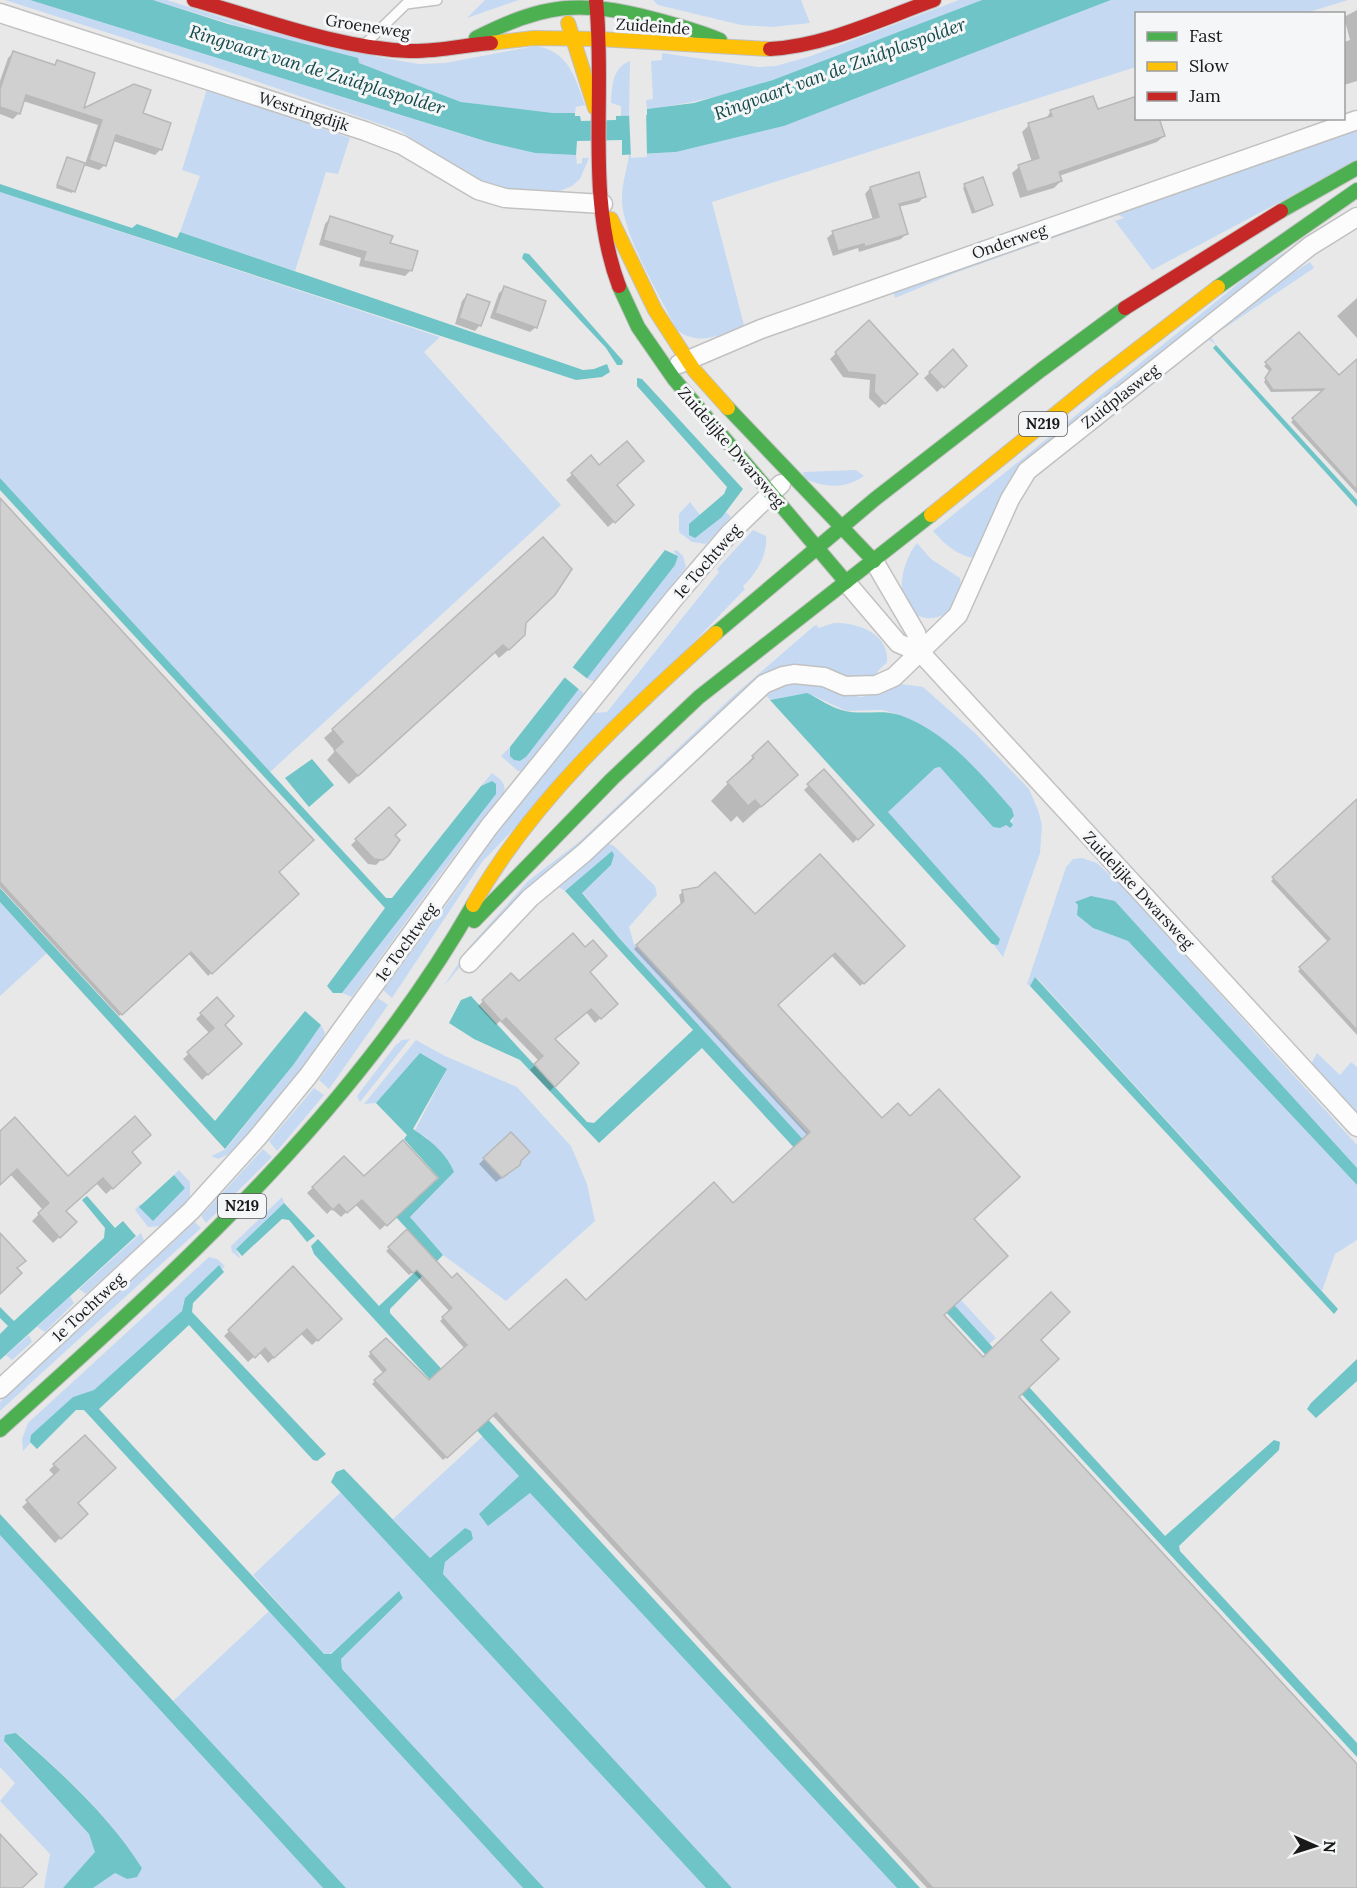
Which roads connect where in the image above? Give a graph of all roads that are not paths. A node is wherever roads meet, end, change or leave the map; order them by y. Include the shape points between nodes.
1 (195, 0) edge
2 (437, 0) edge
3 (934, 0) edge
4 (407, 2) edge
5 (596, 3) edge
6 (562, 4) edge
7 (0, 13) edge
8 (573, 39) junction
9 (599, 39) junction
10 (468, 43) junction
11 (363, 45) junction
12 (732, 46) junction
13 (1357, 120) edge
14 (599, 124) junction
15 (1357, 168) edge
16 (1357, 190) edge
17 (603, 204) junction
18 (1357, 217) edge
19 (687, 360) junction
20 (666, 371) junction
21 (791, 475) junction
22 (772, 492) junction
23 (840, 527) junction
24 (817, 545) junction
25 (873, 561) junction
26 (846, 582) junction
27 (921, 654) junction
28 (447, 948) junction
29 (470, 963) dead end
30 (1357, 1127) edge
31 (0, 1389) edge
32 (0, 1430) edge

1 - 11 main road, Groeneweg
2 - 4 lane
3 - 12 main road, Zuideinde via 803,46 770,50
4 - 11 lane
5 - 6 main road, Groeneweg
5 - 9 main road
5 - 12 main road, Zuideinde via 696,29
6 - 8 main road
6 - 10 main road, Groeneweg via 494,28
7 - 17 street, Westringdijk via 365,131 402,145 478,190 505,198
8 - 9 main road, Zuideinde
8 - 10 main road, Groeneweg
8 - 14 main road
9 - 12 main road, Zuideinde
9 - 14 main road
10 - 11 main road, Groeneweg via 412,51
13 - 19 street, Onderweg via 761,328
14 - 17 main road, Zuidelijke Dwarsweg
15 - 23 main road, N219 via 1184,269 1079,341
16 - 25 main road, Zuidplasweg / N219 via 1215,290 1092,384
17 - 19 main road, Zuidelijke Dwarsweg via 656,310
17 - 20 main road, Zuidelijke Dwarsweg via 608,249 623,296 638,330
18 - 27 street, Zuidplasweg via 1310,246 1027,471 1010,499 958,615
19 - 20 street, Onderweg
19 - 21 main road, Zuidelijke Dwarsweg
20 - 22 main road, Zuidelijke Dwarsweg
21 - 22 street, 1e Tochtweg
21 - 23 main road, Zuidelijke Dwarsweg
22 - 24 main road, Zuidelijke Dwarsweg
22 - 31 street, 1e Tochtweg via 729,534 676,596 489,827 308,1076 256,1138 190,1211
23 - 24 main road, N219
23 - 25 main road, Zuidelijke Dwarsweg
24 - 26 main road, Zuidelijke Dwarsweg
24 - 28 main road, 1e Tochtweg / N219 via 693,651 604,737 523,827 490,871
25 - 26 main road, N219
25 - 27 street, Zuidelijke Dwarsweg via 916,633
26 - 27 street, Zuidelijke Dwarsweg via 898,643
26 - 28 main road, 1e Tochtweg / N219 via 782,630 638,753
27 - 29 street via 894,677 876,685 845,686 808,674 783,676 764,684 584,854 530,898
27 - 30 street, Zuidelijke Dwarsweg
28 - 32 main road, 1e Tochtweg / N219 via 335,1100 282,1163 211,1236

